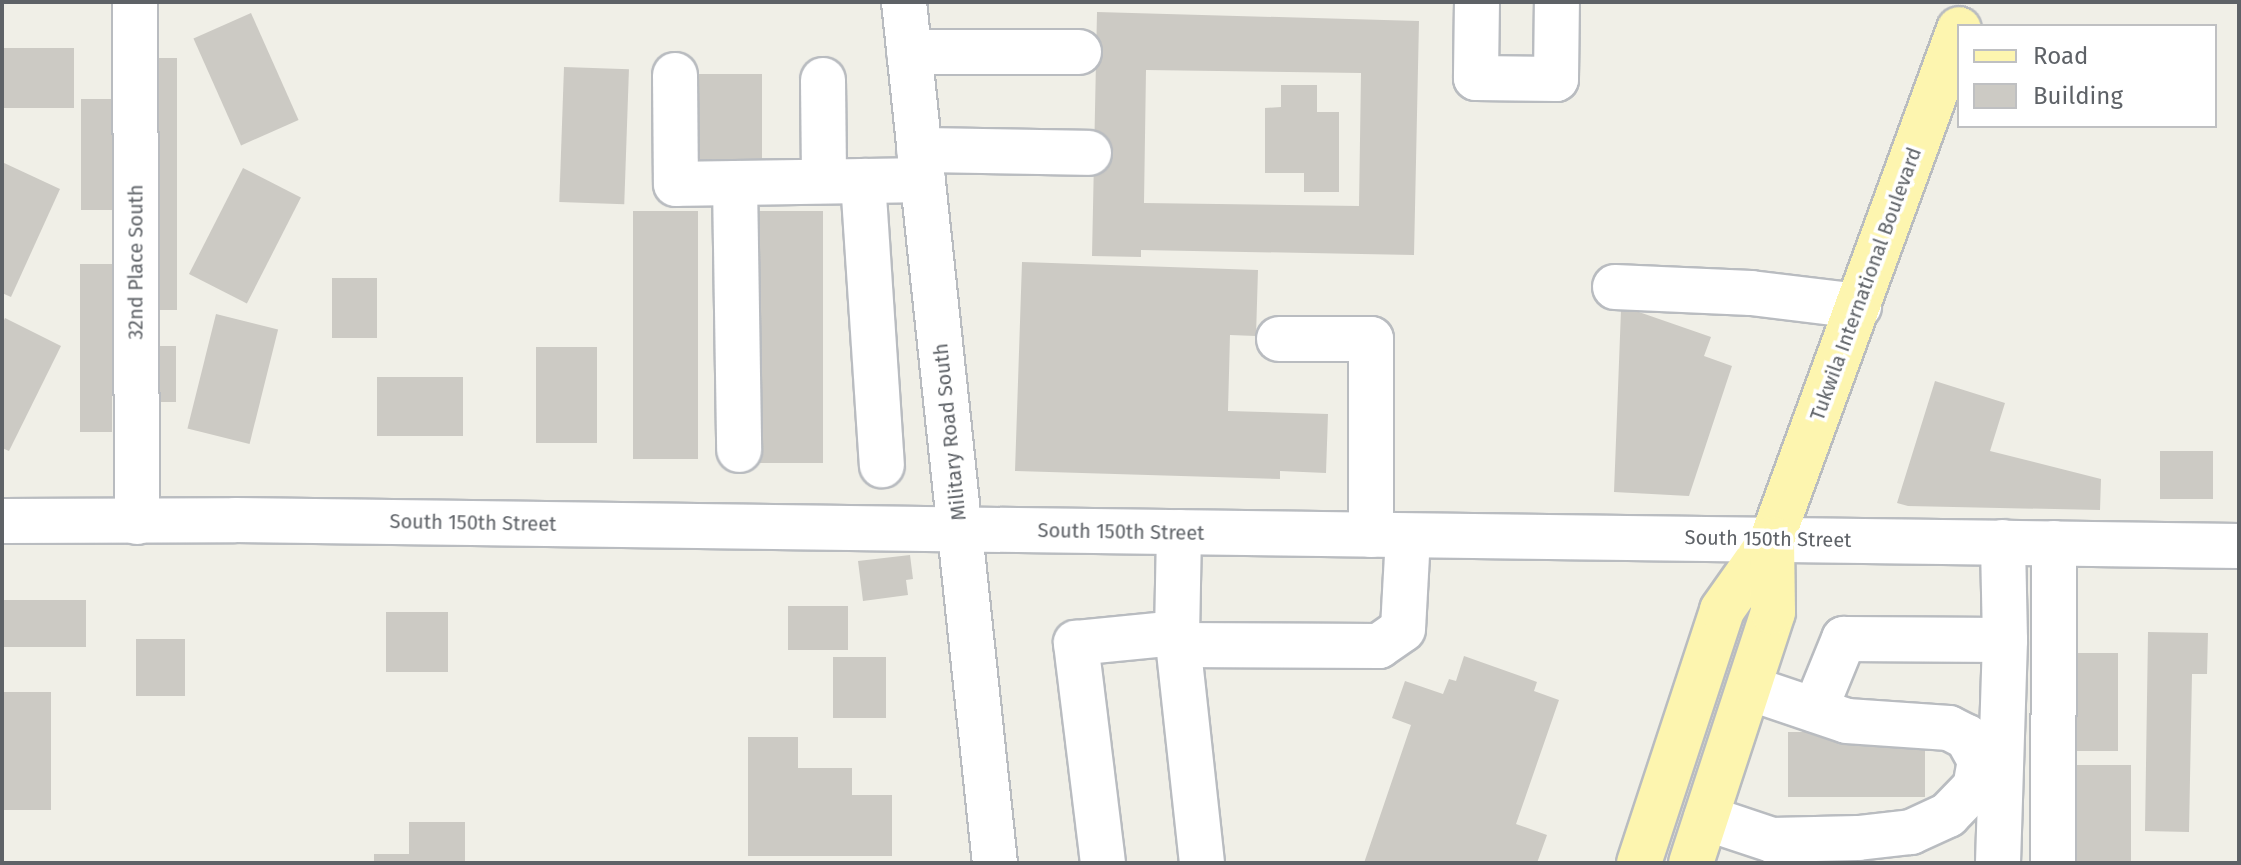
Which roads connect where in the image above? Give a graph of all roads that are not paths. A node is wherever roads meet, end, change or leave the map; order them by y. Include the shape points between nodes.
1 (135, 2) edge
2 (904, 2) edge
3 (1477, 2) edge
4 (1557, 2) edge
5 (1969, 2) edge
6 (1961, 24) edge
7 (1957, 35) edge
8 (909, 52) junction
9 (1079, 52) dead end
10 (675, 75) dead end
11 (823, 80) dead end
12 (1089, 153) dead end
13 (921, 165) junction
14 (844, 181) junction
15 (735, 183) junction
16 (1615, 287) dead end
17 (1859, 306) junction
18 (1279, 339) dead end
19 (940, 343) junction
20 (874, 351) junction
21 (739, 450) dead end
22 (882, 465) dead end
23 (2, 521) edge
24 (137, 522) junction
25 (960, 529) junction
26 (1179, 532) junction
27 (1390, 535) junction
28 (1772, 539) junction
29 (2003, 542) junction
30 (2054, 543) junction
31 (2239, 546) edge
32 (1178, 639) junction
33 (2005, 640) junction
34 (1749, 688) junction
35 (1815, 710) junction
36 (1706, 818) junction
37 (1769, 852) edge
38 (995, 863) edge
39 (1103, 863) edge
40 (1202, 863) edge
41 (1639, 863) edge
42 (1691, 863) edge
43 (1897, 863) edge
44 (1998, 863) edge
45 (2053, 863) edge

1 - 24 street, 32nd Place South
2 - 8 street, Military Road South
3 - 4 street via 1476,78 1556,79
5 - 6 main road, Tukwila International Boulevard
7 - 17 main road, Tukwila International Boulevard
8 - 9 street
8 - 13 street, Military Road South
10 - 15 street via 676,184
11 - 14 street
12 - 13 street
13 - 14 street
13 - 19 street, Military Road South
14 - 15 street
14 - 20 street
15 - 21 street
16 - 17 street via 1751,293
17 - 28 main road, Tukwila International Boulevard
18 - 27 street via 1371,339
19 - 20 street
19 - 25 street, Military Road South
20 - 22 street
23 - 24 street, South 150th Street
24 - 25 street, South 150th Street
25 - 26 street, South 150th Street
25 - 38 street, Military Road South
26 - 27 street, South 150th Street
26 - 32 street
27 - 28 street, South 150th Street
27 - 32 street via 1403,629 1379,646
28 - 29 street, South 150th Street
28 - 34 main road, Tukwila International Boulevard via 1773,612
28 - 41 main road, Tukwila International Boulevard via 1722,610
29 - 30 street, South 150th Street
29 - 33 street
30 - 31 street, South 150th Street
30 - 45 street
32 - 39 street via 1076,643
32 - 40 street
33 - 35 street via 1844,639
33 - 44 street
34 - 35 street
34 - 36 main road, Tukwila International Boulevard
35 - 37 street via 1847,721 1949,728 1967,737 1980,760 1975,787 1948,815 1911,832
36 - 37 street
36 - 42 main road, Tukwila International Boulevard
37 - 43 street

